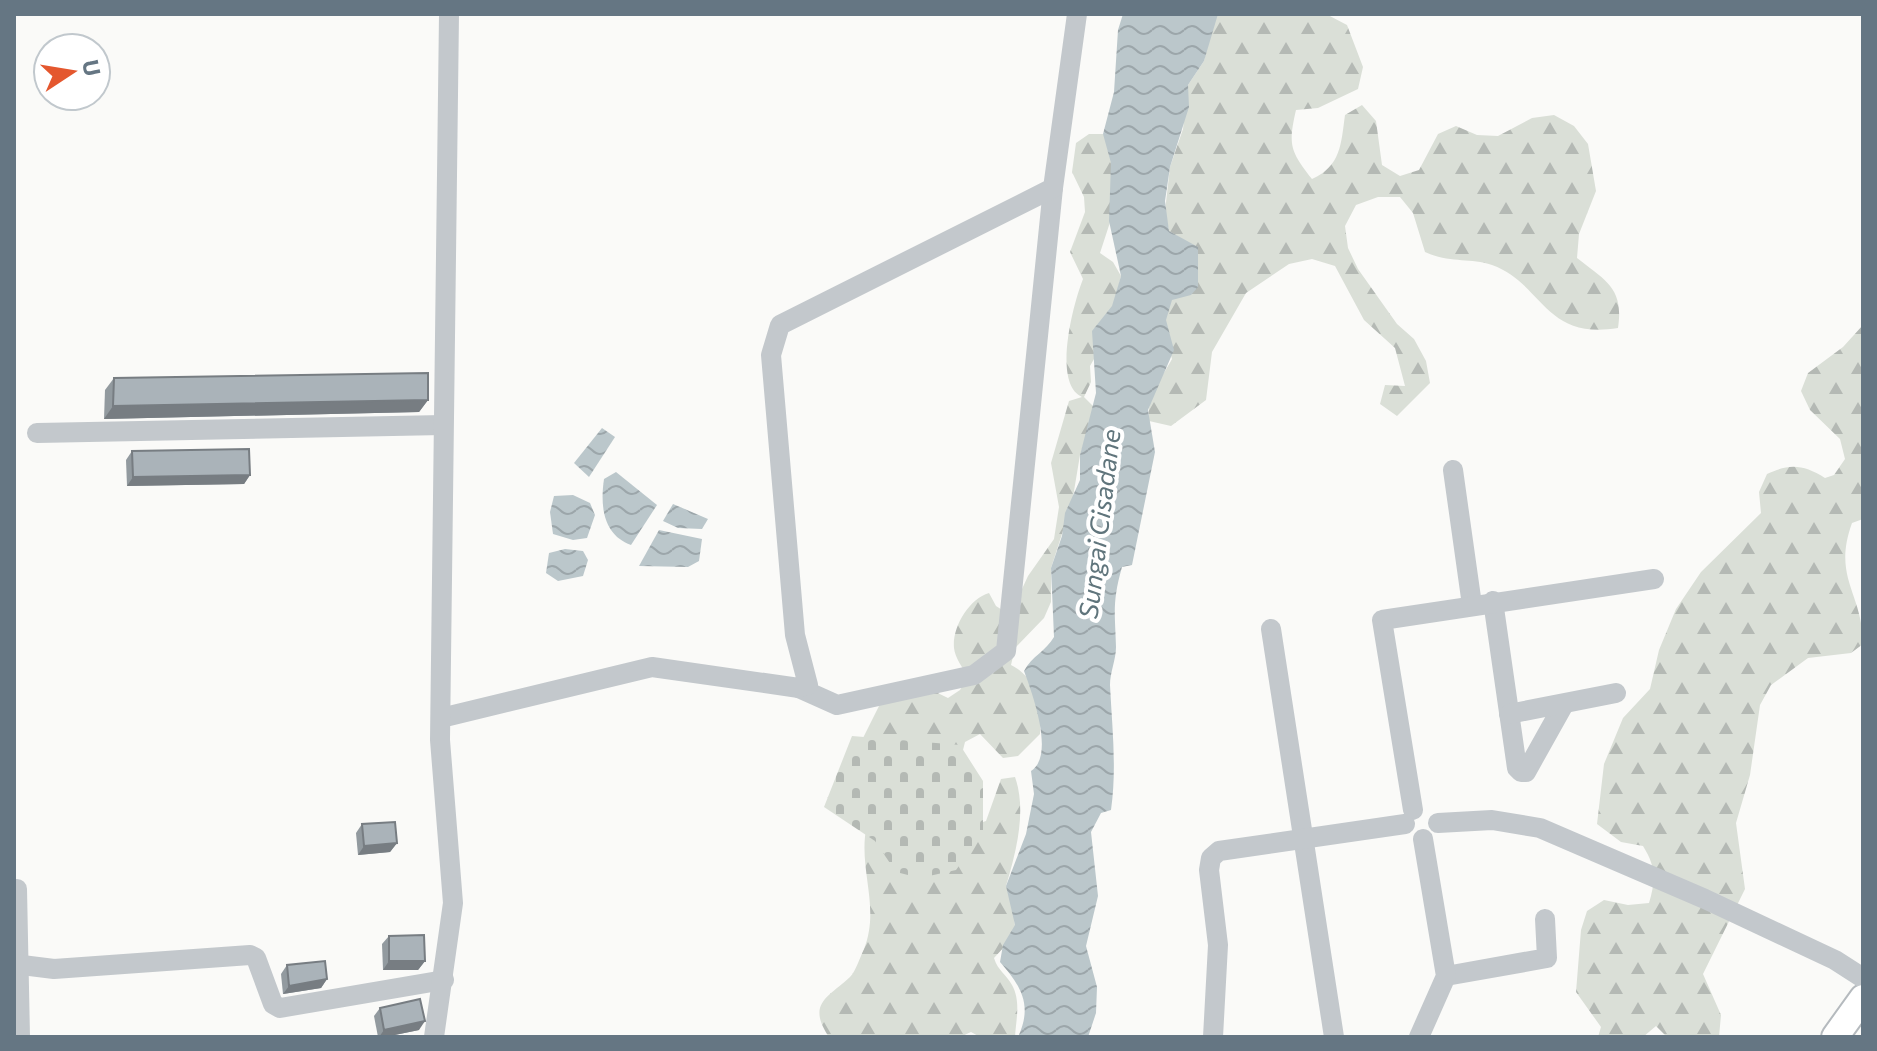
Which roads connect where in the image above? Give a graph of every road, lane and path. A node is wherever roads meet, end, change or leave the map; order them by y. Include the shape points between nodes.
1 (449, 14) edge
2 (1077, 14) edge
3 (1053, 188) junction
4 (443, 425) junction
5 (37, 433) dead end
6 (1453, 470) dead end
7 (1654, 579) dead end
8 (1493, 601) junction
9 (1472, 605) junction
10 (1271, 629) dead end
11 (799, 688) junction
12 (1616, 693) dead end
13 (1564, 704) junction
14 (1509, 714) junction
15 (441, 718) junction
16 (1409, 817) junction
17 (1438, 823) junction
18 (1303, 838) junction
19 (1423, 839) junction
20 (17, 889) dead end
21 (1545, 919) dead end
22 (16, 964) edge
23 (1446, 976) junction
24 (1863, 978) edge
25 (444, 980) junction
26 (1863, 998) edge
27 (20, 1037) edge
28 (434, 1037) edge
29 (1213, 1037) edge
30 (1334, 1037) edge
31 (1419, 1037) edge
32 (1835, 1037) edge

1 - 4 street
2 - 3 street
3 - 11 street via 780,325 771,355 795,635 808,683
3 - 11 street via 1006,651 974,675 837,705
4 - 5 street
4 - 15 street
6 - 9 street
7 - 8 street
8 - 9 street
8 - 14 street
9 - 16 street via 1382,620
10 - 18 street
11 - 15 street via 652,667
12 - 13 street
13 - 14 street
13 - 14 street via 1526,772 1517,768
15 - 25 street via 453,903
16 - 17 street via 1429,810
16 - 18 street
16 - 19 street via 1412,836
17 - 19 street
17 - 24 street via 1492,820 1540,828 1729,910
18 - 29 street via 1219,851 1211,858 1218,945
18 - 30 street
19 - 23 street
20 - 22 street
21 - 23 street via 1547,958
22 - 25 street via 54,969 250,955 256,958 273,1004 280,1008
22 - 27 street
23 - 31 street
25 - 28 street
26 - 32 main road

